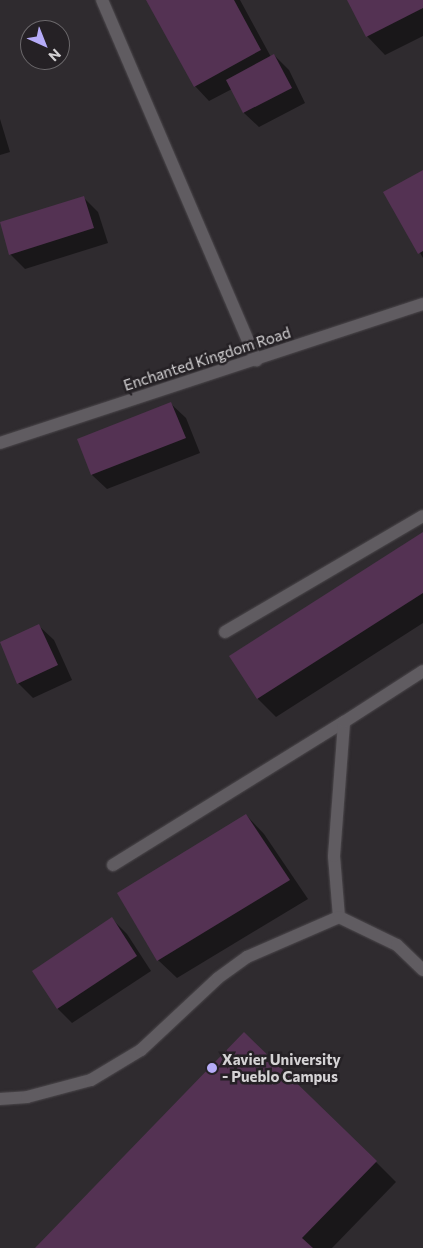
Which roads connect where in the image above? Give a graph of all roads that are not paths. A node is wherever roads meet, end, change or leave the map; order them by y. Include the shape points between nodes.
1 (102, 0) edge
2 (423, 304) edge
3 (256, 360) junction
4 (0, 443) edge
5 (423, 516) edge
6 (226, 632) dead end
7 (423, 670) edge
8 (344, 722) junction
9 (113, 865) dead end
10 (339, 918) junction
11 (423, 970) edge
12 (0, 1098) edge

1 - 3 street
2 - 3 street, Enchanted Kingdom Road
3 - 4 street, Enchanted Kingdom Road
5 - 6 street
7 - 8 street
8 - 9 street
8 - 10 street via 334,856
10 - 11 street via 397,945
10 - 12 street via 248,957 218,978 141,1050 91,1080 27,1097

